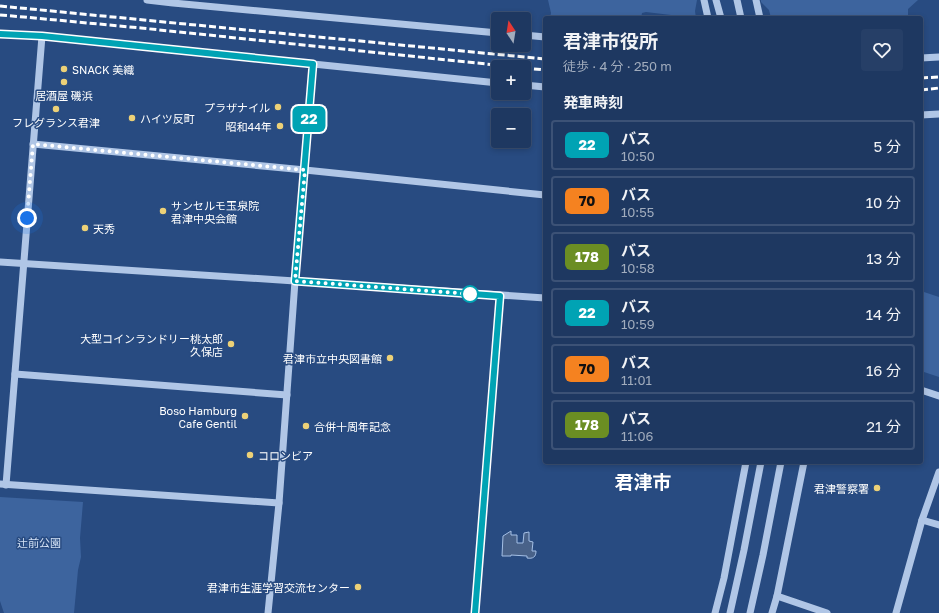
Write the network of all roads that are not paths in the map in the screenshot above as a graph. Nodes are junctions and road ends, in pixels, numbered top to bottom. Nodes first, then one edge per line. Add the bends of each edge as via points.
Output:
1 (147, 0) edge
2 (704, 0) edge
3 (716, 0) edge
4 (737, 0) edge
5 (756, 0) edge
6 (181, 2) edge
7 (708, 16) edge
8 (720, 16) edge
9 (741, 16) edge
10 (760, 16) edge
11 (491, 31) edge
12 (0, 34) edge
13 (42, 36) junction
14 (531, 36) edge
15 (543, 37) edge
16 (939, 57) edge
17 (923, 58) edge
18 (313, 64) junction
19 (491, 82) edge
20 (531, 86) edge
21 (543, 87) edge
22 (939, 114) edge
23 (923, 115) edge
24 (33, 144) junction
25 (305, 170) junction
26 (543, 195) edge
27 (0, 262) edge
28 (24, 263) junction
29 (295, 281) junction
30 (500, 296) junction
31 (543, 298) edge
32 (15, 374) junction
33 (923, 391) edge
34 (287, 395) junction
35 (939, 396) edge
36 (746, 464) edge
37 (761, 464) edge
38 (781, 464) edge
39 (804, 464) edge
40 (939, 472) edge
41 (3, 484) edge
42 (279, 503) junction
43 (922, 520) junction
44 (939, 525) edge
45 (777, 596) junction
46 (268, 613) edge
47 (475, 613) edge
48 (715, 613) edge
49 (730, 613) edge
50 (750, 613) edge
51 (772, 613) edge
52 (828, 613) edge
53 (896, 613) edge

1 - 6 street
2 - 7 street
3 - 8 street
4 - 9 street
5 - 10 street
6 - 11 street
12 - 13 street
13 - 18 street
13 - 24 street
14 - 15 street
16 - 17 street
18 - 19 street
18 - 25 street
20 - 21 street
22 - 23 street
24 - 25 street
24 - 28 street
25 - 26 street
25 - 29 street
27 - 28 street
28 - 29 street
28 - 32 street
29 - 30 street
29 - 34 street
30 - 31 street
30 - 47 street
32 - 34 street
32 - 41 street
33 - 35 street
34 - 42 street
36 - 48 street
37 - 49 street
38 - 50 street
39 - 45 street
40 - 43 street
41 - 42 street
42 - 46 street
43 - 44 street
43 - 53 street
45 - 51 street
45 - 52 street

